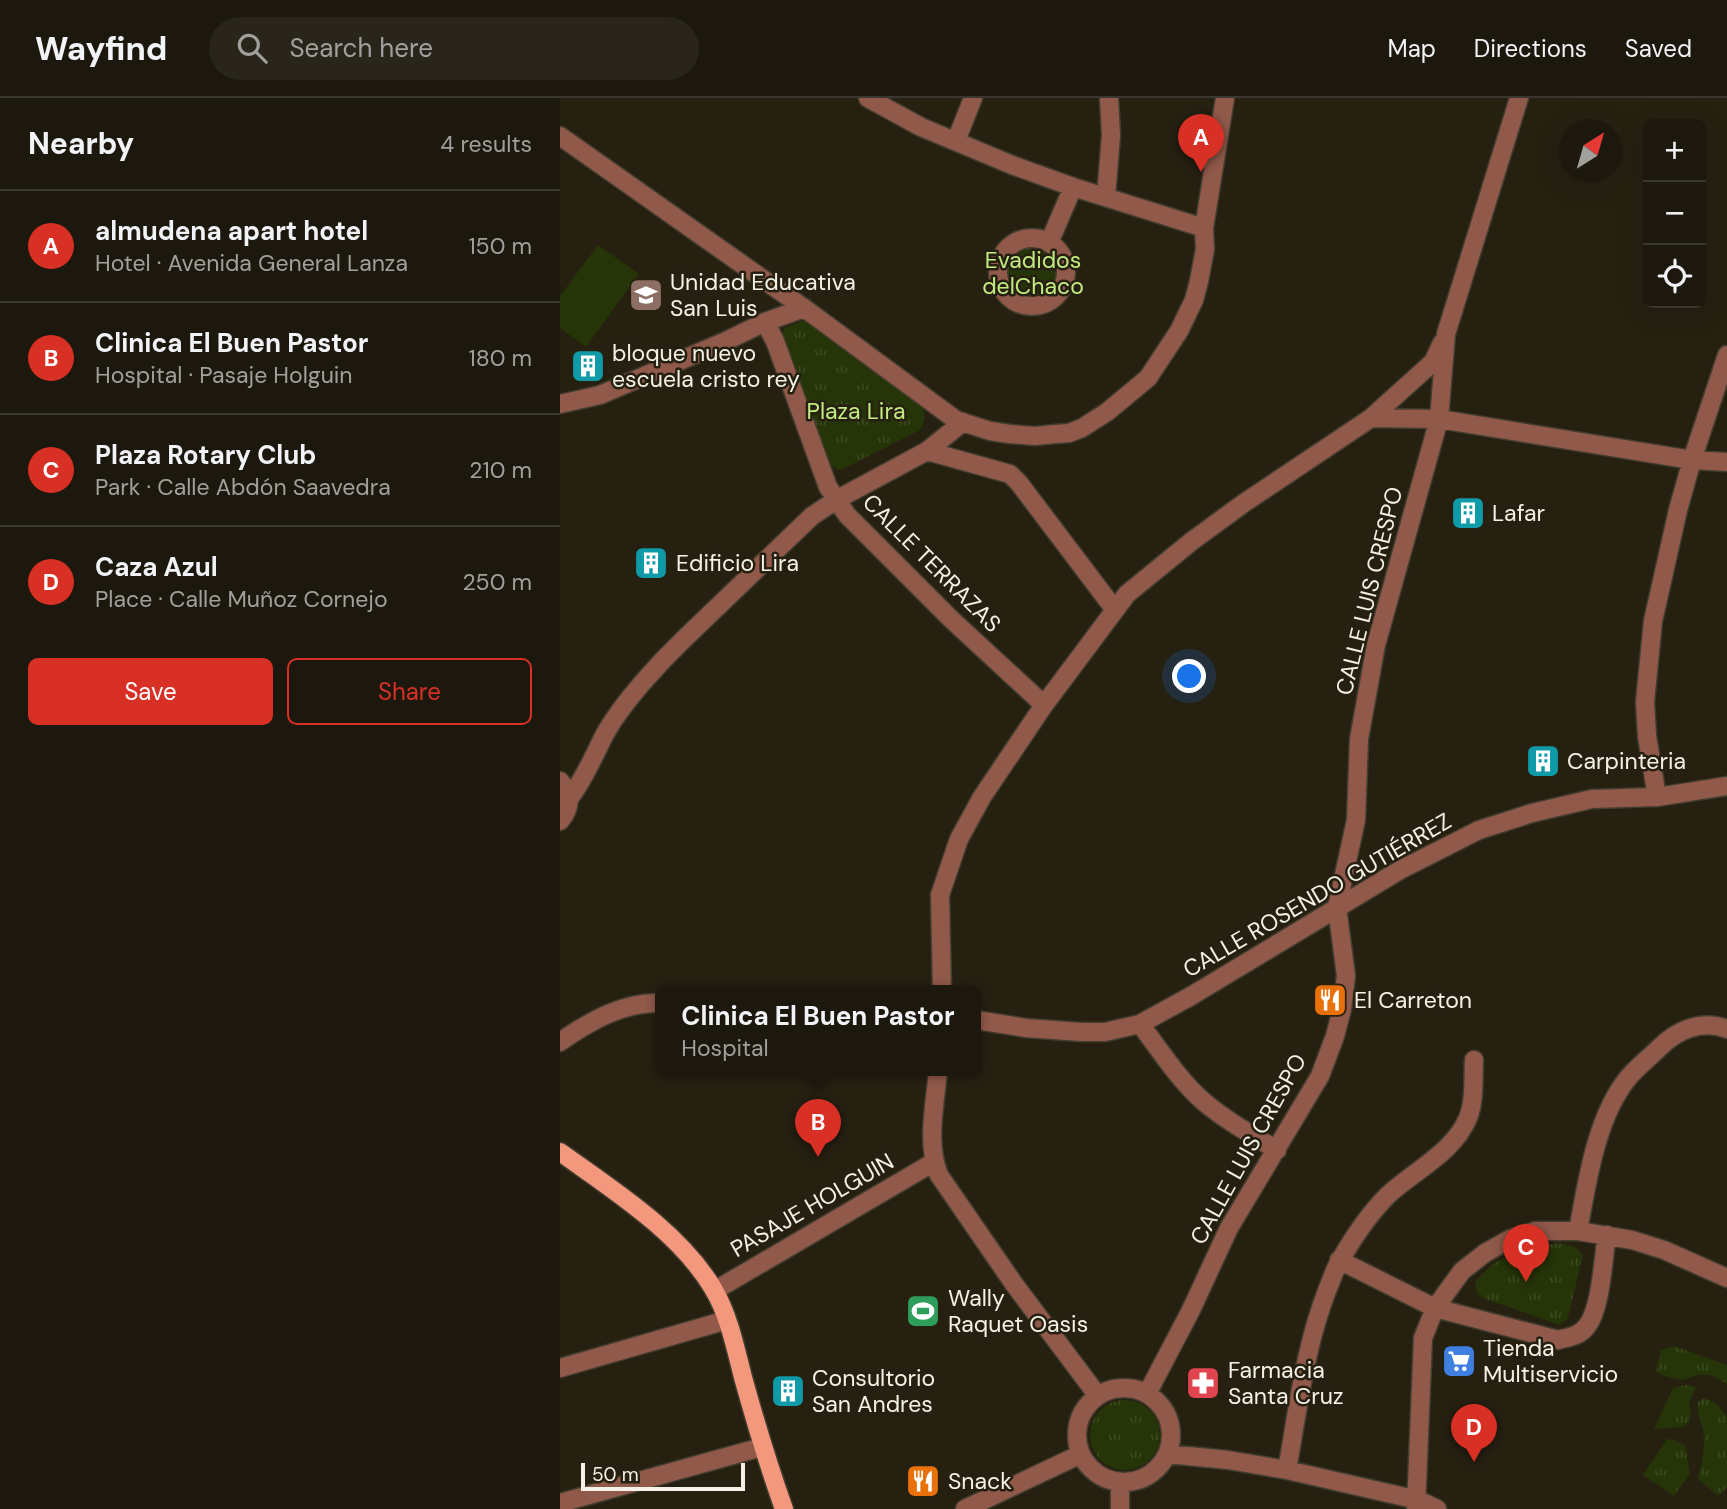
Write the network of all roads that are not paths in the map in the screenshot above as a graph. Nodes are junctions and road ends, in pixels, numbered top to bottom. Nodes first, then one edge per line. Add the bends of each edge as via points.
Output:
1 (868, 98) edge
2 (973, 98) edge
3 (1109, 98) edge
4 (1225, 98) edge
5 (1519, 98) edge
6 (560, 136) edge
7 (956, 141) junction
8 (1073, 187) junction
9 (1106, 197) junction
10 (1204, 228) junction
11 (1049, 243) dead end
12 (804, 308) junction
13 (765, 322) junction
14 (1446, 334) junction
15 (1727, 355) edge
16 (560, 404) edge
17 (1371, 418) junction
18 (1439, 419) junction
19 (963, 422) junction
20 (927, 451) junction
21 (1692, 460) junction
22 (1727, 462) edge
23 (836, 500) junction
24 (1115, 610) junction
25 (1044, 705) junction
26 (560, 781) edge
27 (1727, 786) edge
28 (1657, 797) junction
29 (569, 799) junction
30 (560, 821) edge
31 (1337, 907) junction
32 (942, 985) edge
33 (655, 1003) edge
34 (981, 1021) edge
35 (1140, 1024) junction
36 (1727, 1029) edge
37 (560, 1042) edge
38 (1474, 1060) dead end
39 (938, 1076) edge
40 (1277, 1150) junction
41 (560, 1152) edge
42 (934, 1162) junction
43 (1578, 1231) junction
44 (1607, 1235) junction
45 (1339, 1261) junction
46 (1727, 1278) edge
47 (714, 1291) junction
48 (1435, 1308) junction
49 (727, 1320) junction
50 (560, 1368) edge
51 (1147, 1394) junction
52 (1098, 1396) junction
53 (762, 1447) junction
54 (1081, 1454) junction
55 (1168, 1454) junction
56 (1287, 1470) junction
57 (1120, 1482) junction
58 (560, 1503) edge
59 (1417, 1505) edge
60 (784, 1509) edge
61 (965, 1509) edge
62 (1121, 1509) edge
63 (1437, 1509) edge

1 - 7 street
2 - 7 street
3 - 9 street
4 - 10 street
5 - 14 street, CALLE LUIS CRESPO
6 - 12 street
7 - 8 street
8 - 9 street
8 - 11 street
9 - 10 street
10 - 19 street via 1199,281 1179,331 1148,378 1101,416 1069,433 1035,436 990,431
12 - 13 street
12 - 19 street
13 - 16 street via 600,395
13 - 23 street, CALLE TERRAZAS
14 - 17 street via 1433,362
14 - 18 street, CALLE LUIS CRESPO
15 - 21 street
17 - 18 street
17 - 24 street via 1192,541 1127,594
18 - 21 street
18 - 31 street, CALLE LUIS CRESPO via 1376,645 1359,739 1356,820
19 - 20 street
20 - 23 street
20 - 24 street via 1010,474
21 - 22 street
21 - 28 street via 1648,660 1645,713
23 - 25 street, CALLE TERRAZAS via 951,619
23 - 29 street via 812,516 668,654 607,730
24 - 25 street
25 - 32 street via 959,839 940,895
26 - 29 street
27 - 28 street, CALLE ROSENDO GUTIÉRREZ
28 - 31 street, CALLE ROSENDO GUTIÉRREZ via 1592,799 1479,830
29 - 30 street
31 - 35 street, CALLE ROSENDO GUTIÉRREZ
31 - 40 street, CALLE LUIS CRESPO via 1346,976 1342,1009 1320,1076
33 - 37 street via 605,1014
34 - 35 street, CALLE ROSENDO GUTIÉRREZ via 1081,1032
35 - 40 street via 1202,1101
36 - 43 street via 1712,1024 1679,1033 1628,1078 1601,1131
38 - 45 street via 1469,1116 1460,1133 1387,1197
39 - 42 street
40 - 51 street, CALLE LUIS CRESPO via 1229,1228
41 - 47 main road via 674,1238
42 - 47 street, PASAJE HOLGUIN
42 - 52 street via 1014,1284
43 - 44 street
43 - 48 street via 1535,1231 1510,1239 1462,1271
44 - 46 street via 1664,1250
44 - 48 street via 1596,1310 1587,1327 1575,1336 1558,1340
45 - 48 street
45 - 56 street via 1317,1316
47 - 49 main road
48 - 59 street via 1423,1338
49 - 50 street
49 - 53 main road
51 - 52 street via 1123,1388
51 - 55 street via 1166,1414 1171,1427
52 - 54 street via 1088,1405 1078,1428
53 - 58 street
53 - 60 main road
54 - 57 street via 1097,1474
54 - 61 street
55 - 56 street
55 - 57 street via 1154,1473
56 - 59 street
57 - 62 street
59 - 63 street

